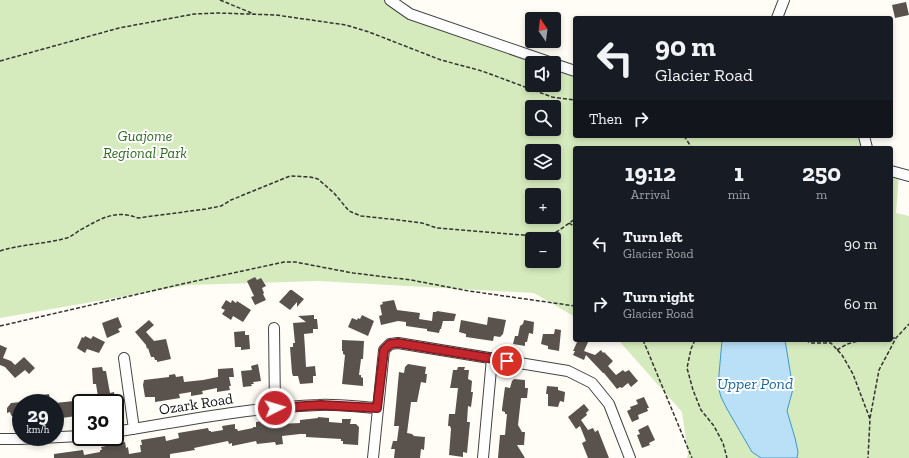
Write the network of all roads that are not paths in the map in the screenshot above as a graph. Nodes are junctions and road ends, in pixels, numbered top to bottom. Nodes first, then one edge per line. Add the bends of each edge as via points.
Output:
1 (390, 0) edge
2 (784, 0) edge
3 (778, 16) edge
4 (533, 56) edge
5 (561, 66) edge
6 (573, 70) edge
7 (893, 171) edge
8 (909, 176) edge
9 (274, 328) dead end
10 (124, 358) dead end
11 (492, 358) junction
12 (275, 408) junction
13 (377, 408) junction
14 (134, 429) junction
15 (124, 431) edge
16 (72, 436) edge
17 (0, 439) edge
18 (373, 458) edge
19 (484, 458) edge
20 (630, 458) edge

1 - 4 street via 410,14
2 - 3 street
5 - 6 street
7 - 8 street
9 - 12 street
10 - 14 street
11 - 13 street via 398,343 390,344 384,350
11 - 19 street
11 - 20 street via 568,371 592,383 609,404
12 - 13 street, Ozark Road via 321,405
12 - 14 street, Ozark Road
13 - 18 street
14 - 15 street, Ozark Road
16 - 17 street

